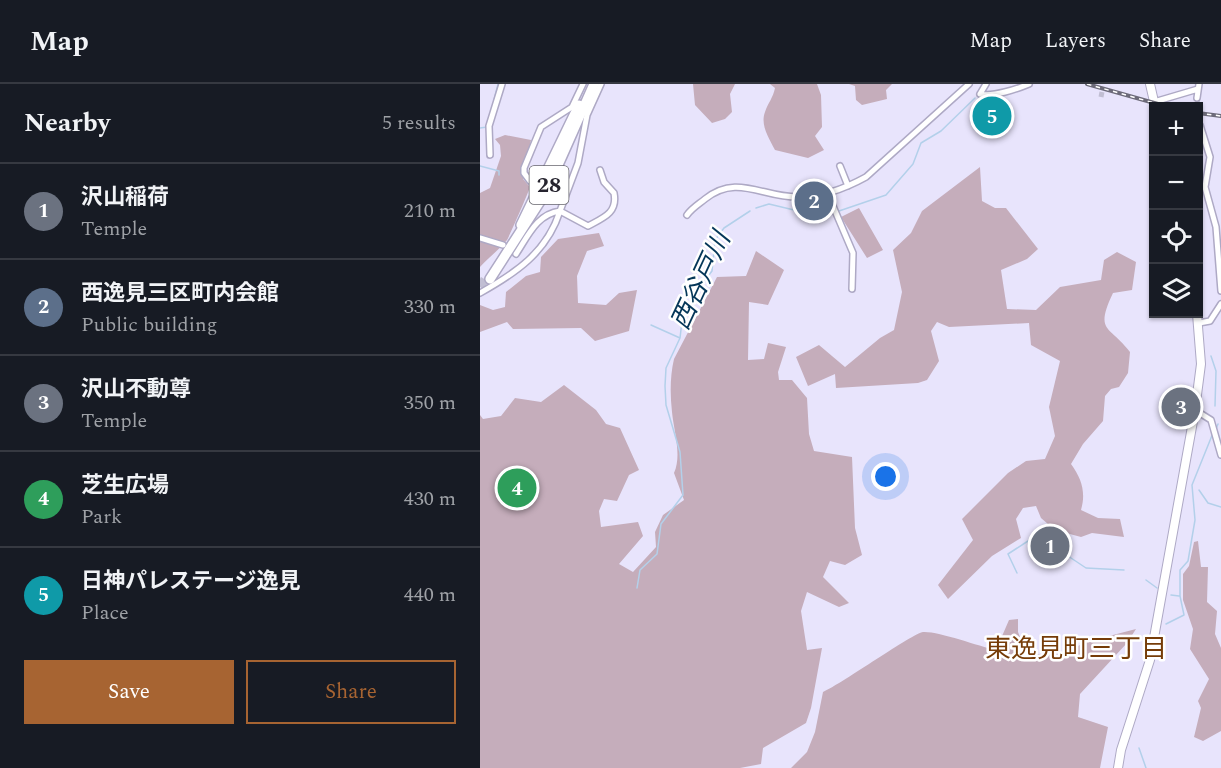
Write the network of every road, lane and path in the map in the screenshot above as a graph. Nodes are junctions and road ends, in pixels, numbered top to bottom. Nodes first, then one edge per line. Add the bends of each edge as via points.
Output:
1 (501, 84) edge
2 (583, 84) edge
3 (592, 84) edge
4 (601, 84) edge
5 (969, 84) edge
6 (986, 84) edge
7 (1029, 84) edge
8 (1150, 84) edge
9 (1198, 86) edge
10 (1197, 98) tunnel mouth
11 (1154, 102) edge
12 (1160, 102) edge
13 (1203, 134) edge
14 (490, 155) dead end
15 (840, 166) dead end
16 (600, 170) dead end
17 (530, 181) dead end
18 (848, 186) junction
19 (827, 192) junction
20 (560, 211) junction
21 (687, 214) dead end
22 (480, 238) edge
23 (504, 245) dead end
24 (516, 254) dead end
25 (488, 278) tunnel mouth
26 (852, 289) dead end
27 (1221, 291) edge
28 (480, 293) edge
29 (1221, 304) edge
30 (1198, 318) edge
31 (1199, 323) junction
32 (1195, 410) junction
33 (1221, 454) edge
34 (1118, 768) edge

1 - 14 street via 489,126
2 - 17 street via 572,107 541,127 524,168
3 - 25 highway, 28 via 538,207
4 - 20 street
5 - 18 street via 866,177
6 - 7 street via 980,94 1006,93
8 - 11 street
9 - 10 street
9 - 12 street
13 - 27 street via 1210,157 1205,187 1216,227
15 - 18 street
16 - 20 street via 603,182 614,193 615,206 610,213 588,226
18 - 19 street
19 - 21 street via 786,196 738,185 711,194
19 - 26 street via 853,254
20 - 24 street via 540,219
20 - 28 street via 538,252
22 - 23 street
29 - 31 street via 1210,321
30 - 31 street
31 - 32 street via 1201,364
32 - 33 street via 1207,415
32 - 34 street via 1149,660

